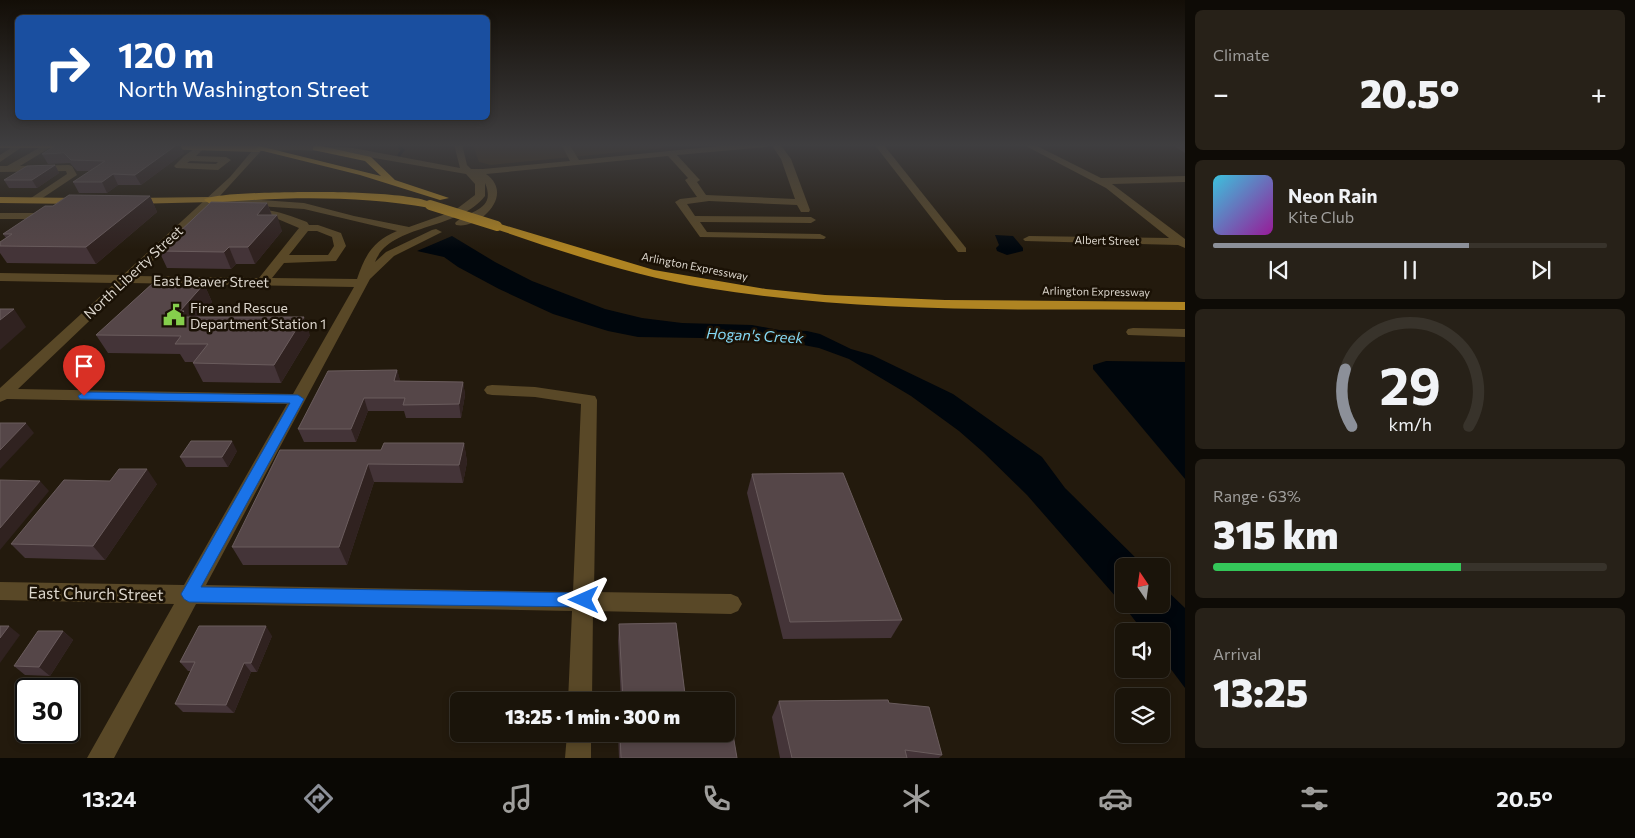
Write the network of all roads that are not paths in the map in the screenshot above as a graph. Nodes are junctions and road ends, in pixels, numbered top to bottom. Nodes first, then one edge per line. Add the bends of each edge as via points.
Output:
1 (66, 179) edge
2 (231, 179) edge
3 (382, 179) edge
4 (393, 179) edge
5 (476, 179) edge
6 (487, 179) edge
7 (694, 179) edge
8 (794, 179) edge
9 (906, 179) edge
10 (1099, 179) edge
11 (1170, 179) edge
12 (1102, 181) junction
13 (399, 184) junction
14 (706, 199) junction
15 (0, 200) edge
16 (35, 200) junction
17 (70, 200) junction
18 (210, 200) junction
19 (88, 201) edge
20 (117, 201) edge
21 (800, 202) junction
22 (228, 212) edge
23 (0, 216) edge
24 (48, 216) junction
25 (353, 219) junction
26 (692, 219) junction
27 (810, 220) junction
28 (502, 223) junction
29 (34, 226) edge
30 (449, 227) junction
31 (305, 228) junction
32 (414, 230) junction
33 (1029, 238) dead end
34 (1184, 243) edge
35 (962, 250) dead end
36 (372, 255) junction
37 (280, 259) junction
38 (0, 277) edge
39 (125, 279) junction
40 (709, 280) junction
41 (262, 282) junction
42 (362, 283) junction
43 (1185, 295) edge
44 (1185, 306) edge
45 (1133, 332) dead end
46 (1185, 333) edge
47 (492, 390) dead end
48 (1, 395) edge
49 (298, 399) junction
50 (0, 591) edge
51 (189, 594) junction
52 (584, 600) junction
53 (731, 604) dead end
54 (580, 692) edge
55 (579, 742) edge
56 (100, 758) edge
57 (578, 758) edge

1 - 16 street
2 - 18 street, North Liberty Street
3 - 13 highway, Arlington Expressway
4 - 13 highway
5 - 32 street via 482,187 476,200 456,214
6 - 30 street via 493,194 492,201 478,214
7 - 14 street via 690,180
8 - 21 street
9 - 35 street
10 - 12 street
11 - 12 street
12 - 34 street
13 - 28 highway, Arlington Expressway via 444,198
14 - 21 street
14 - 26 street via 680,202
15 - 16 main road
16 - 17 main road
17 - 19 main road
17 - 24 street
18 - 20 main road
18 - 25 street via 300,205
18 - 28 highway, Arlington Expressway, bridge via 323,194 380,197 430,205
18 - 39 street, North Liberty Street
21 - 27 street
22 - 31 street via 274,214 303,224
23 - 24 street
24 - 29 street
25 - 32 street
25 - 36 street via 372,235
26 - 27 street
26 - 27 street via 704,236 820,237
28 - 40 highway, Arlington Expressway via 616,264
30 - 32 street
30 - 42 street via 394,251
31 - 37 street
31 - 37 street via 318,228 337,235 340,246 332,259
32 - 36 street via 382,244
33 - 34 street, Albert Street
36 - 42 street
37 - 41 street
38 - 39 street, East Beaver Street
39 - 41 street, East Beaver Street
39 - 48 street, North Liberty Street
40 - 43 highway, Arlington Expressway via 851,290
40 - 44 highway, Arlington Expressway via 801,296 862,300
41 - 42 street, East Beaver Street
42 - 49 street
45 - 46 street
47 - 52 street via 589,400
48 - 49 street
49 - 51 street
50 - 51 street, East Church Street
51 - 52 street, East Church Street
51 - 56 street
52 - 53 street, East Church Street
52 - 54 street
55 - 57 street

